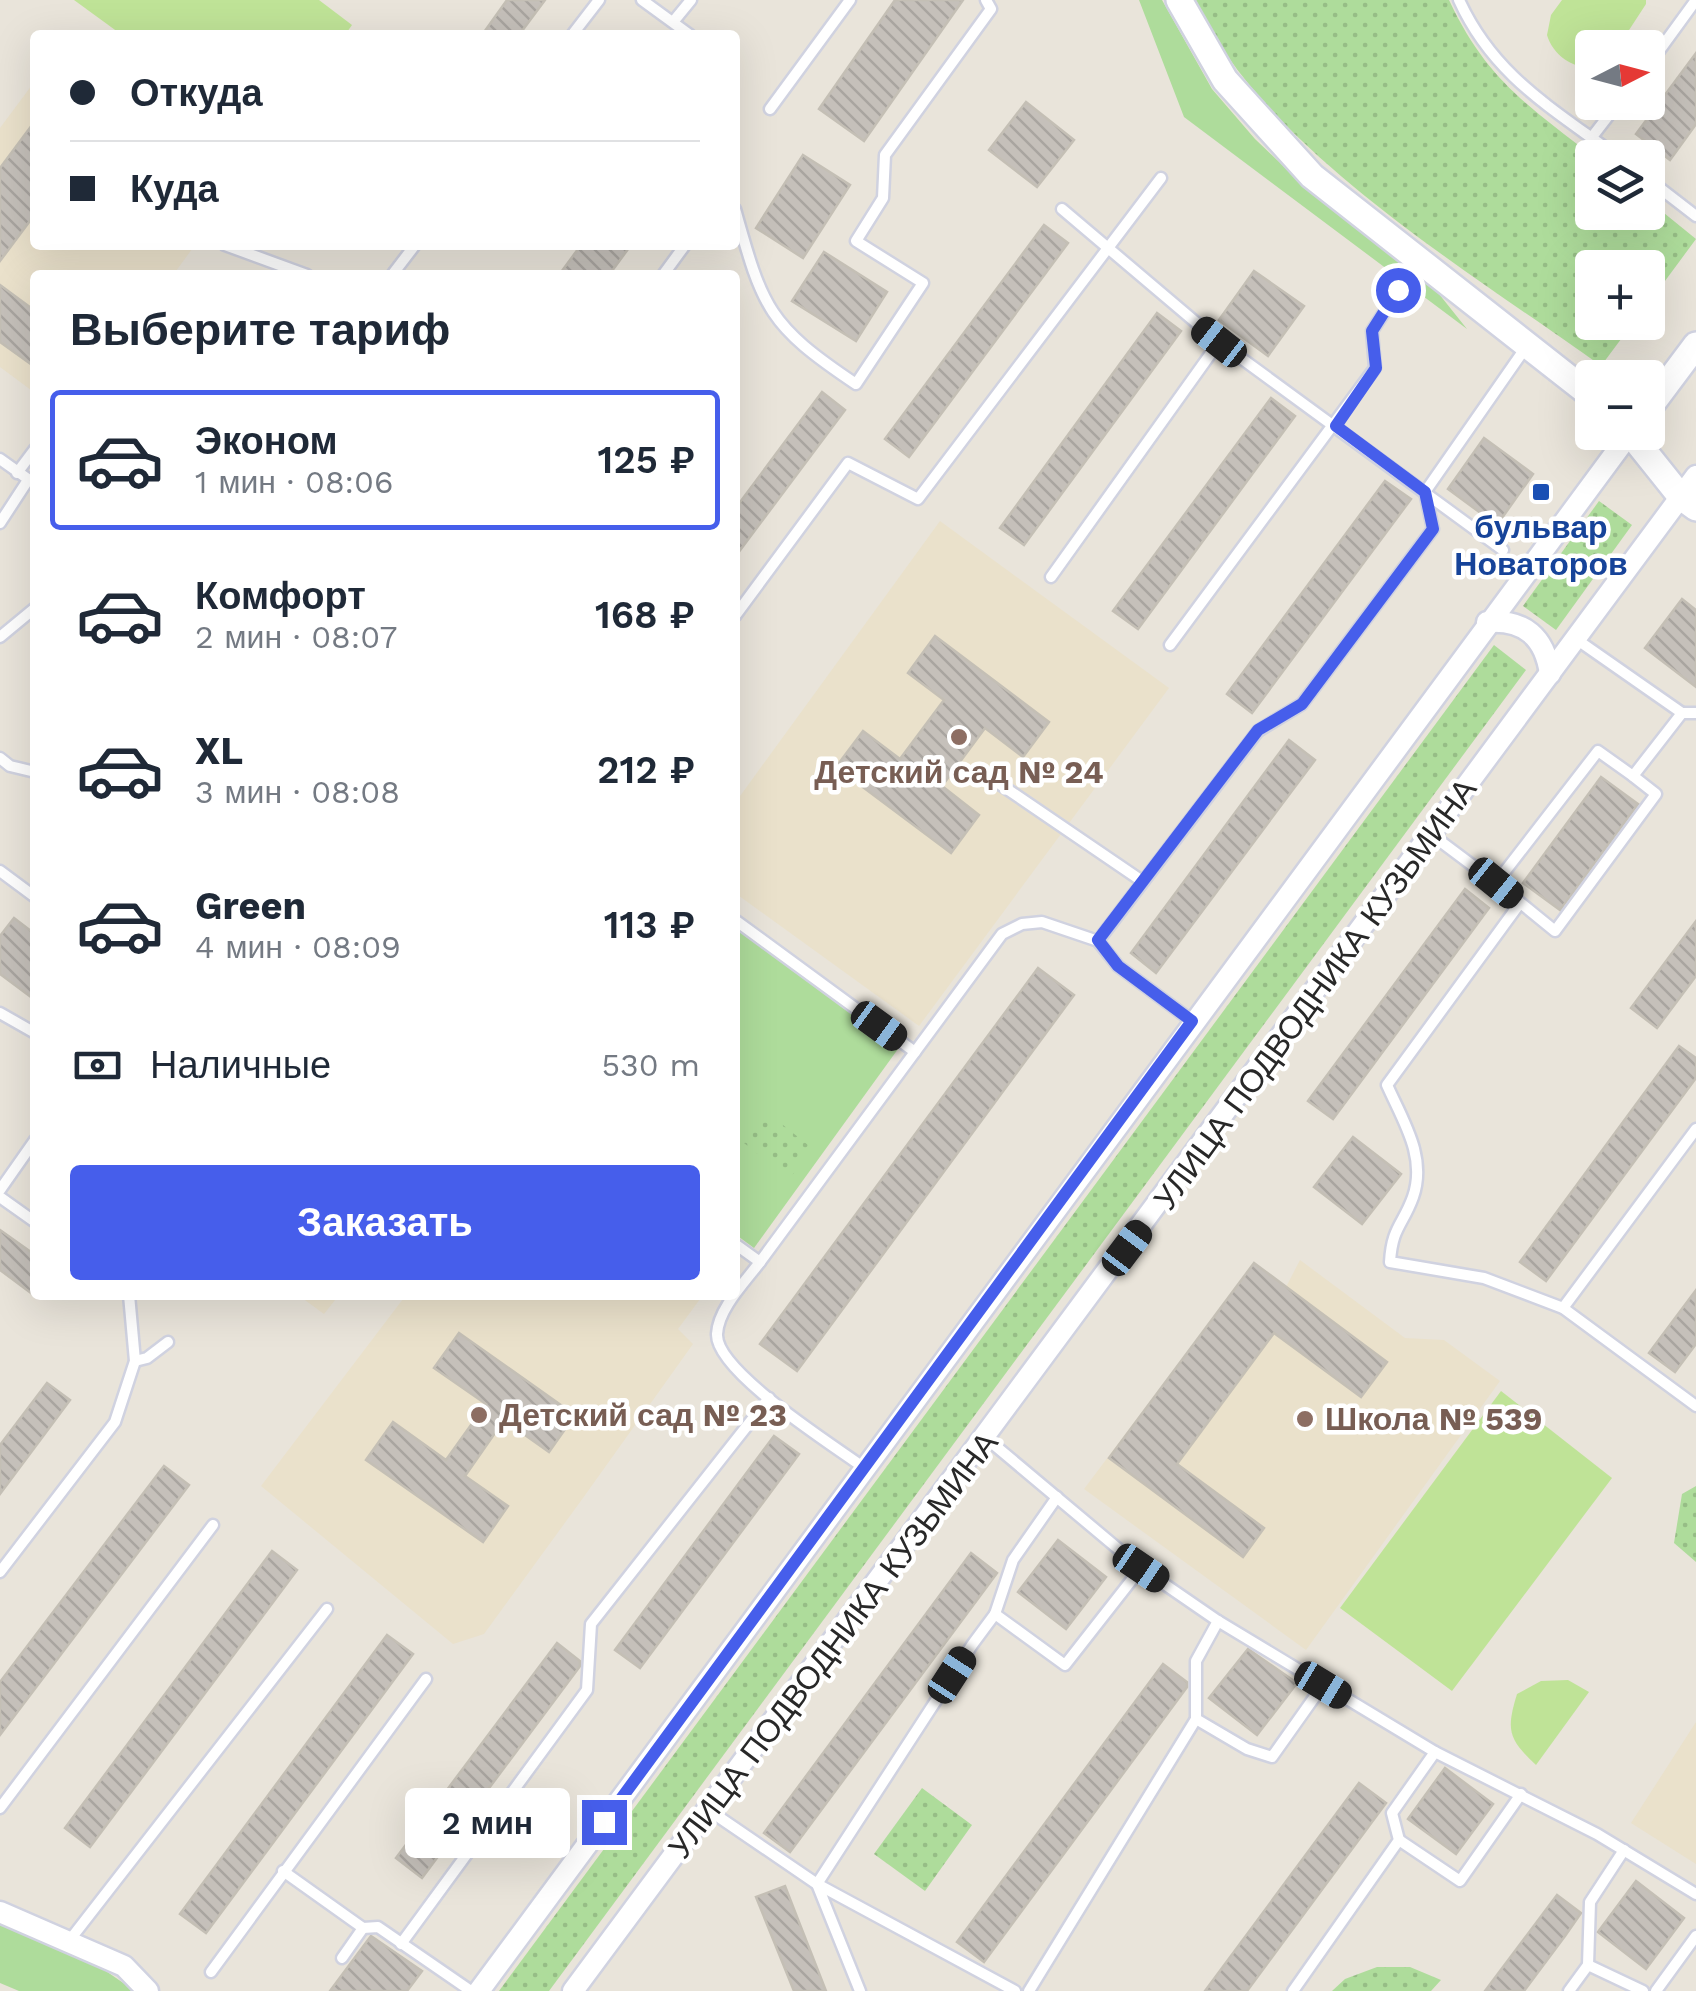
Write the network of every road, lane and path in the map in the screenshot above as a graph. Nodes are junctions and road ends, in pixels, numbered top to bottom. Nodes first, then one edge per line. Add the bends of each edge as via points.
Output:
1 (599, 0) edge
2 (642, 0) edge
3 (691, 0) edge
4 (850, 0) edge
5 (986, 0) edge
6 (1179, 0) edge
7 (1459, 0) edge
8 (1696, 0) edge
9 (674, 22) junction
10 (576, 30) edge
11 (684, 30) edge
12 (1665, 43) edge
13 (770, 109) dead end
14 (1606, 120) edge
15 (1592, 138) junction
16 (1595, 140) edge
17 (1161, 178) dead end
18 (1665, 192) edge
19 (1062, 210) dead end
20 (1696, 216) edge
21 (740, 228) edge
22 (239, 250) edge
23 (1106, 251) junction
24 (293, 270) edge
25 (1398, 290) dead end
26 (1219, 342) junction
27 (1696, 345) edge
28 (1527, 346) junction
29 (1575, 383) edge
30 (1665, 386) edge
31 (1336, 426) junction
32 (1617, 450) edge
33 (1647, 450) edge
34 (30, 456) edge
35 (0, 459) edge
36 (18, 472) junction
37 (30, 481) edge
38 (30, 485) edge
39 (1425, 492) junction
40 (1691, 494) edge
41 (0, 523) edge
42 (1502, 550) dead end
43 (1052, 577) dead end
44 (740, 609) edge
45 (30, 612) edge
46 (1487, 622) junction
47 (0, 637) edge
48 (1576, 639) junction
49 (1170, 645) dead end
50 (1550, 674) junction
51 (1696, 712) edge
52 (1682, 714) junction
53 (0, 758) edge
54 (30, 771) edge
55 (982, 772) dead end
56 (1632, 776) junction
57 (1432, 835) junction
58 (0, 871) edge
59 (1142, 881) junction
60 (1496, 883) junction
61 (30, 893) edge
62 (1520, 902) junction
63 (740, 924) edge
64 (1098, 940) junction
65 (0, 1013) edge
66 (1192, 1021) junction
67 (30, 1030) edge
68 (914, 1052) junction
69 (1696, 1129) edge
70 (30, 1148) edge
71 (0, 1194) edge
72 (30, 1218) edge
73 (740, 1248) edge
74 (760, 1262) junction
75 (740, 1290) edge
76 (129, 1300) edge
77 (733, 1300) edge
78 (1564, 1308) junction
79 (168, 1342) dead end
80 (135, 1361) junction
81 (769, 1398) junction
82 (1694, 1400) edge
83 (986, 1438) junction
84 (863, 1467) junction
85 (1057, 1496) junction
86 (213, 1526) dead end
87 (1141, 1568) junction
88 (0, 1572) edge
89 (328, 1609) dead end
90 (995, 1614) junction
91 (1218, 1621) junction
92 (426, 1679) dead end
93 (1323, 1685) junction
94 (1196, 1719) junction
95 (1436, 1752) junction
96 (1521, 1794) junction
97 (0, 1808) edge
98 (710, 1811) junction
99 (1398, 1840) junction
100 (1624, 1850) junction
101 (284, 1871) junction
102 (817, 1884) junction
103 (1696, 1894) edge
104 (0, 1912) edge
105 (364, 1928) junction
106 (1696, 1936) edge
107 (69, 1941) junction
108 (401, 1944) junction
109 (342, 1958) dead end
110 (1588, 1965) junction
111 (210, 1972) dead end
112 (148, 1991) edge
113 (471, 1991) edge
114 (479, 1991) edge
115 (573, 1991) edge
116 (860, 1991) edge
117 (1015, 1991) edge
118 (1029, 1991) edge
119 (1293, 1991) edge
120 (1570, 1991) edge
121 (1643, 1991) edge
122 (1656, 1991) edge

1 - 10 lane
2 - 9 lane
3 - 9 lane
4 - 13 lane
5 - 21 lane via 991,8 885,156 883,198 856,240 923,283 856,384 797,345 772,315
6 - 28 street via 1225,80 1288,153
7 - 15 lane via 1474,34 1508,76
8 - 12 lane
9 - 11 lane
14 - 15 lane
15 - 16 lane
17 - 23 lane
18 - 20 lane
19 - 23 lane
22 - 24 lane
23 - 26 lane
23 - 44 lane via 918,499 848,463
25 - 31 lane via 1372,331 1376,368
26 - 31 lane
26 - 43 lane
27 - 30 street
28 - 29 street
28 - 39 lane
31 - 39 lane
31 - 49 lane
32 - 46 street
33 - 40 street
34 - 36 lane
35 - 36 lane
36 - 37 lane
38 - 41 lane
39 - 42 lane
39 - 59 lane via 1433,529 1302,704 1258,730
40 - 48 street, УЛИЦА ПОДВОДНИКА КУЗЬМИНА
45 - 47 lane
46 - 50 street via 1506,620 1538,638
46 - 66 street
48 - 50 street, УЛИЦА ПОДВОДНИКА КУЗЬМИНА
48 - 52 lane
50 - 57 street, УЛИЦА ПОДВОДНИКА КУЗЬМИНА
51 - 52 lane
52 - 56 lane
53 - 54 lane
55 - 59 lane
56 - 60 lane via 1598,750
56 - 62 lane via 1656,794 1555,930
57 - 60 lane
57 - 83 street, УЛИЦА ПОДВОДНИКА КУЗЬМИНА
58 - 61 lane
59 - 64 lane
60 - 62 lane
62 - 78 lane via 1387,1085 1418,1157 1418,1180 1397,1222 1390,1262 1484,1278
63 - 68 lane
64 - 66 lane via 1118,966
64 - 68 lane via 1042,922 1002,934
65 - 67 lane
66 - 84 street
68 - 74 lane
69 - 78 lane
70 - 71 lane
71 - 72 lane
73 - 74 lane
74 - 75 lane
76 - 80 lane
77 - 81 lane via 721,1316 717,1344
78 - 82 lane
79 - 80 lane
80 - 88 lane via 115,1422
81 - 84 lane
81 - 108 lane via 591,1624 587,1690
83 - 85 lane
83 - 98 street, УЛИЦА ПОДВОДНИКА КУЗЬМИНА
84 - 114 street
85 - 87 lane
85 - 90 lane via 1013,1560
86 - 97 lane
87 - 90 lane via 1065,1665
87 - 91 lane
89 - 107 lane
90 - 102 lane
91 - 93 lane
91 - 94 lane via 1196,1660
92 - 101 lane
93 - 94 lane via 1272,1756
93 - 95 lane
94 - 118 lane
95 - 96 lane
95 - 99 lane via 1392,1813
96 - 99 lane via 1460,1881
96 - 100 lane
98 - 102 lane
98 - 115 street, УЛИЦА ПОДВОДНИКА КУЗЬМИНА
99 - 119 lane
100 - 103 lane
100 - 110 lane via 1590,1902
101 - 105 lane
101 - 111 lane
102 - 116 lane
102 - 117 lane
104 - 107 street
105 - 108 lane via 378,1928
105 - 109 lane
106 - 122 lane
107 - 112 street via 124,1966
108 - 113 lane
110 - 120 lane
110 - 121 lane

